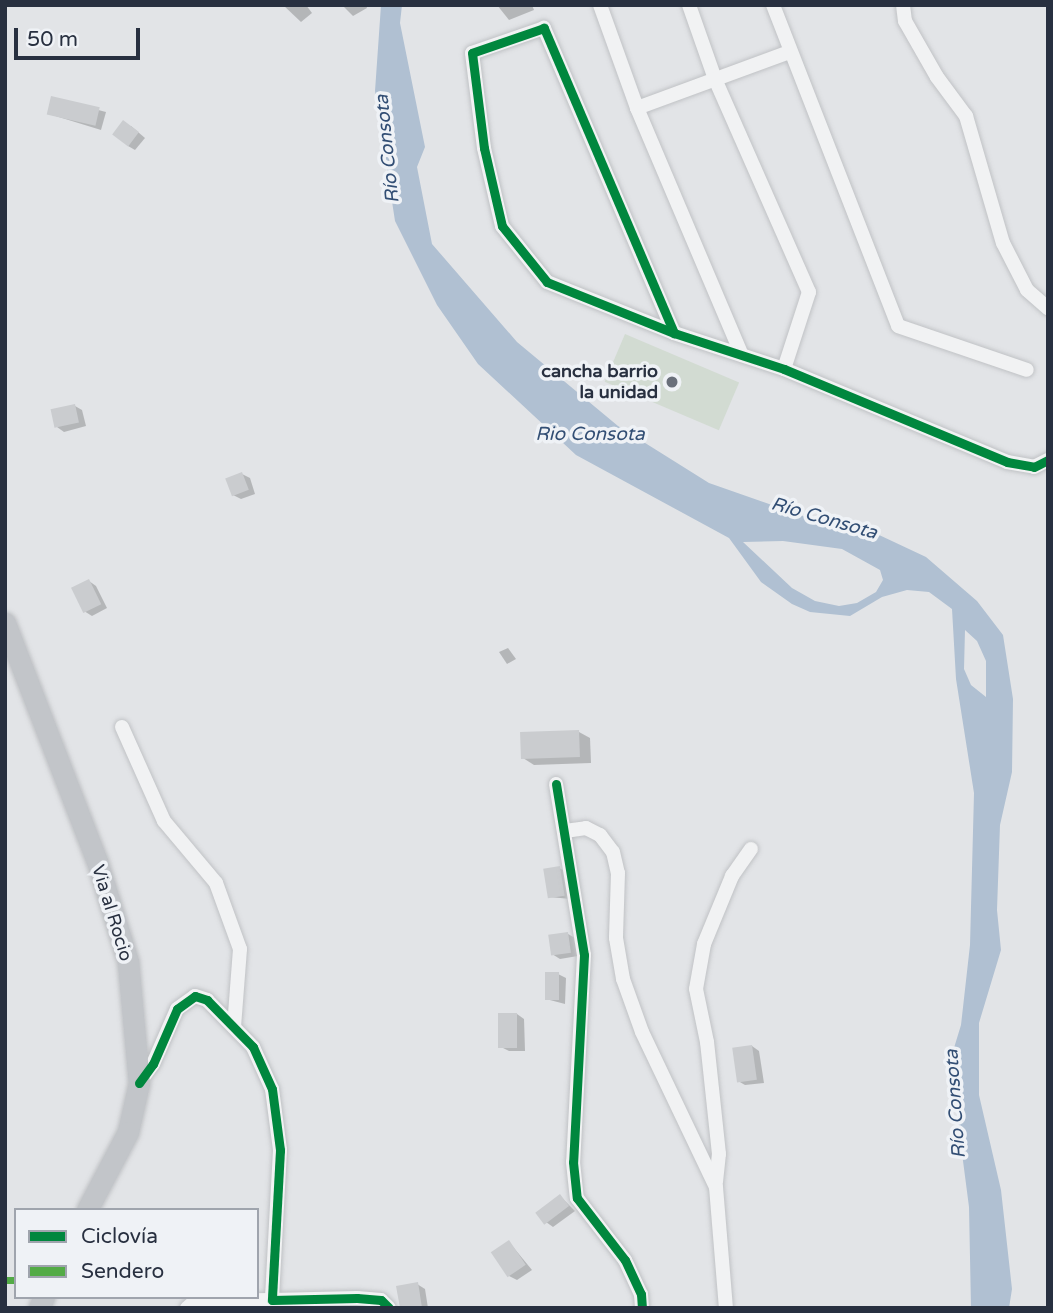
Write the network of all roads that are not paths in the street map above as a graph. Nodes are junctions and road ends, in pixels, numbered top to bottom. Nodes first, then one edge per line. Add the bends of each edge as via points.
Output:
1 (600, 5) edge
2 (689, 5) edge
3 (772, 5) edge
4 (903, 5) edge
5 (789, 52) junction
6 (715, 79) junction
7 (637, 108) junction
8 (1048, 308) edge
9 (674, 333) junction
10 (742, 355) junction
11 (784, 369) junction
12 (1027, 370) dead end
13 (1048, 460) edge
14 (5, 622) edge
15 (122, 727) dead end
16 (556, 784) dead end
17 (565, 831) junction
18 (751, 849) dead end
19 (234, 1027) junction
20 (139, 1083) junction
21 (716, 1187) junction
22 (89, 1208) edge
23 (272, 1300) junction
24 (187, 1308) edge
25 (389, 1308) edge
26 (642, 1308) edge
27 (726, 1308) edge

1 - 7 street
2 - 6 street
3 - 5 street
4 - 8 street via 905,21 966,116 1003,243 1027,290
5 - 6 street
5 - 12 street via 898,326
6 - 7 street
6 - 11 street via 809,292
7 - 10 street
9 - 9 street via 544,28 472,52 484,148 502,226 547,282
9 - 10 street
10 - 11 street
11 - 13 street via 1007,462 1034,467
14 - 20 main road, Via al Rocio via 97,861 128,962
15 - 19 street via 164,821 216,883 240,949
16 - 17 street
17 - 21 street via 586,828 600,835 613,852 618,873 616,938 624,979 642,1032
17 - 26 street via 584,955 573,1162 577,1198 625,1259 641,1294
18 - 21 street via 733,876 704,944 696,989 707,1042 719,1154
19 - 20 street via 207,1000 195,996 177,1009 153,1064
19 - 23 street via 253,1048 272,1089 280,1150
20 - 22 main road, Via al Rocio via 128,1132
21 - 27 street
23 - 24 street via 195,1301
23 - 25 street via 357,1298 381,1300

